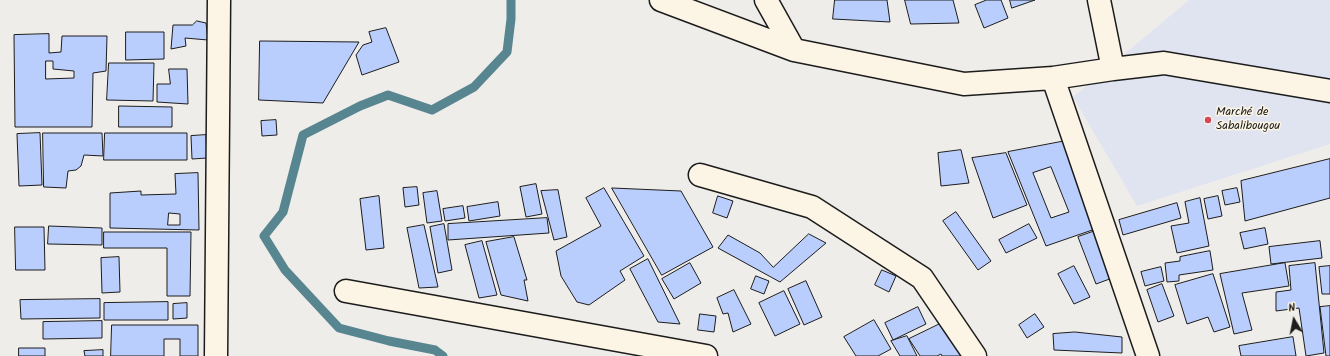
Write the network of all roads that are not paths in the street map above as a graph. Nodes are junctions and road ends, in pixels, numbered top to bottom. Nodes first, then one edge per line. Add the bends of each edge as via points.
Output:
1 (219, 0) edge
2 (661, 0) edge
3 (766, 0) edge
4 (1100, 0) edge
5 (794, 50) junction
6 (1113, 69) junction
7 (1053, 78) junction
8 (1330, 91) edge
9 (700, 175) dead end
10 (346, 291) dead end
11 (216, 356) edge
12 (704, 356) edge
13 (975, 356) edge
14 (1148, 356) edge

1 - 11 street
2 - 5 street
3 - 5 street
4 - 6 street
5 - 7 street via 964,84
6 - 7 street
6 - 8 street via 1164,63
7 - 14 street
9 - 13 street via 812,207 909,269 922,278
10 - 12 street

